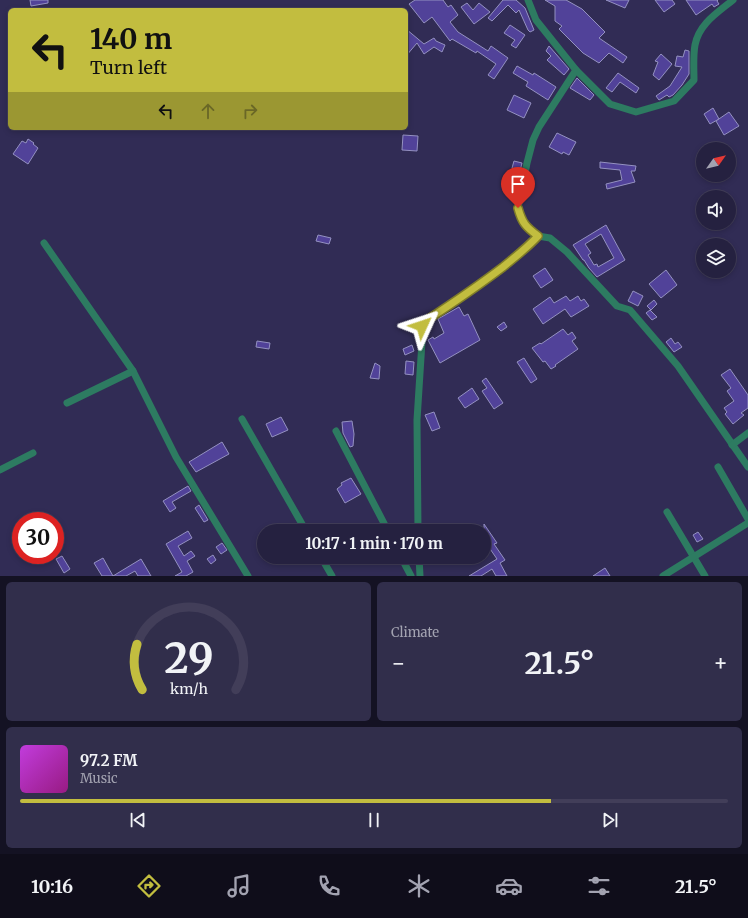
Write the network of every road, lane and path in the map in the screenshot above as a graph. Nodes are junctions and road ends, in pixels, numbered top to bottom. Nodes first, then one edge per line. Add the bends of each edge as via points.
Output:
1 (528, 0) edge
2 (733, 0) edge
3 (576, 70) junction
4 (538, 236) junction
5 (44, 243) dead end
6 (133, 371) junction
7 (67, 402) dead end
8 (242, 420) dead end
9 (336, 431) dead end
10 (748, 433) edge
11 (732, 445) junction
12 (33, 453) dead end
13 (718, 467) dead end
14 (748, 467) edge
15 (0, 470) edge
16 (666, 512) dead end
17 (748, 519) edge
18 (748, 523) edge
19 (302, 524) edge
20 (384, 524) edge
21 (418, 524) edge
22 (694, 557) junction
23 (325, 564) edge
24 (405, 564) edge
25 (420, 564) edge
26 (248, 576) edge
27 (332, 576) edge
28 (411, 576) edge
29 (420, 576) edge
30 (663, 576) edge
31 (705, 576) edge

1 - 3 street via 536,20
2 - 3 street via 707,21 700,31 695,45 694,80 674,101 636,112 610,104
3 - 4 street via 539,127 527,163 518,208 521,220
4 - 11 street via 550,238 567,252 617,306 630,310 678,366
4 - 21 street via 528,247 476,288 427,320 422,326 417,420
5 - 6 street
6 - 7 street
6 - 26 street via 176,457
8 - 19 street
9 - 20 street
10 - 11 street
11 - 14 street
12 - 15 street
13 - 17 street
16 - 22 street
18 - 22 street
22 - 30 street
22 - 31 street
23 - 27 street
24 - 28 street
25 - 29 street

